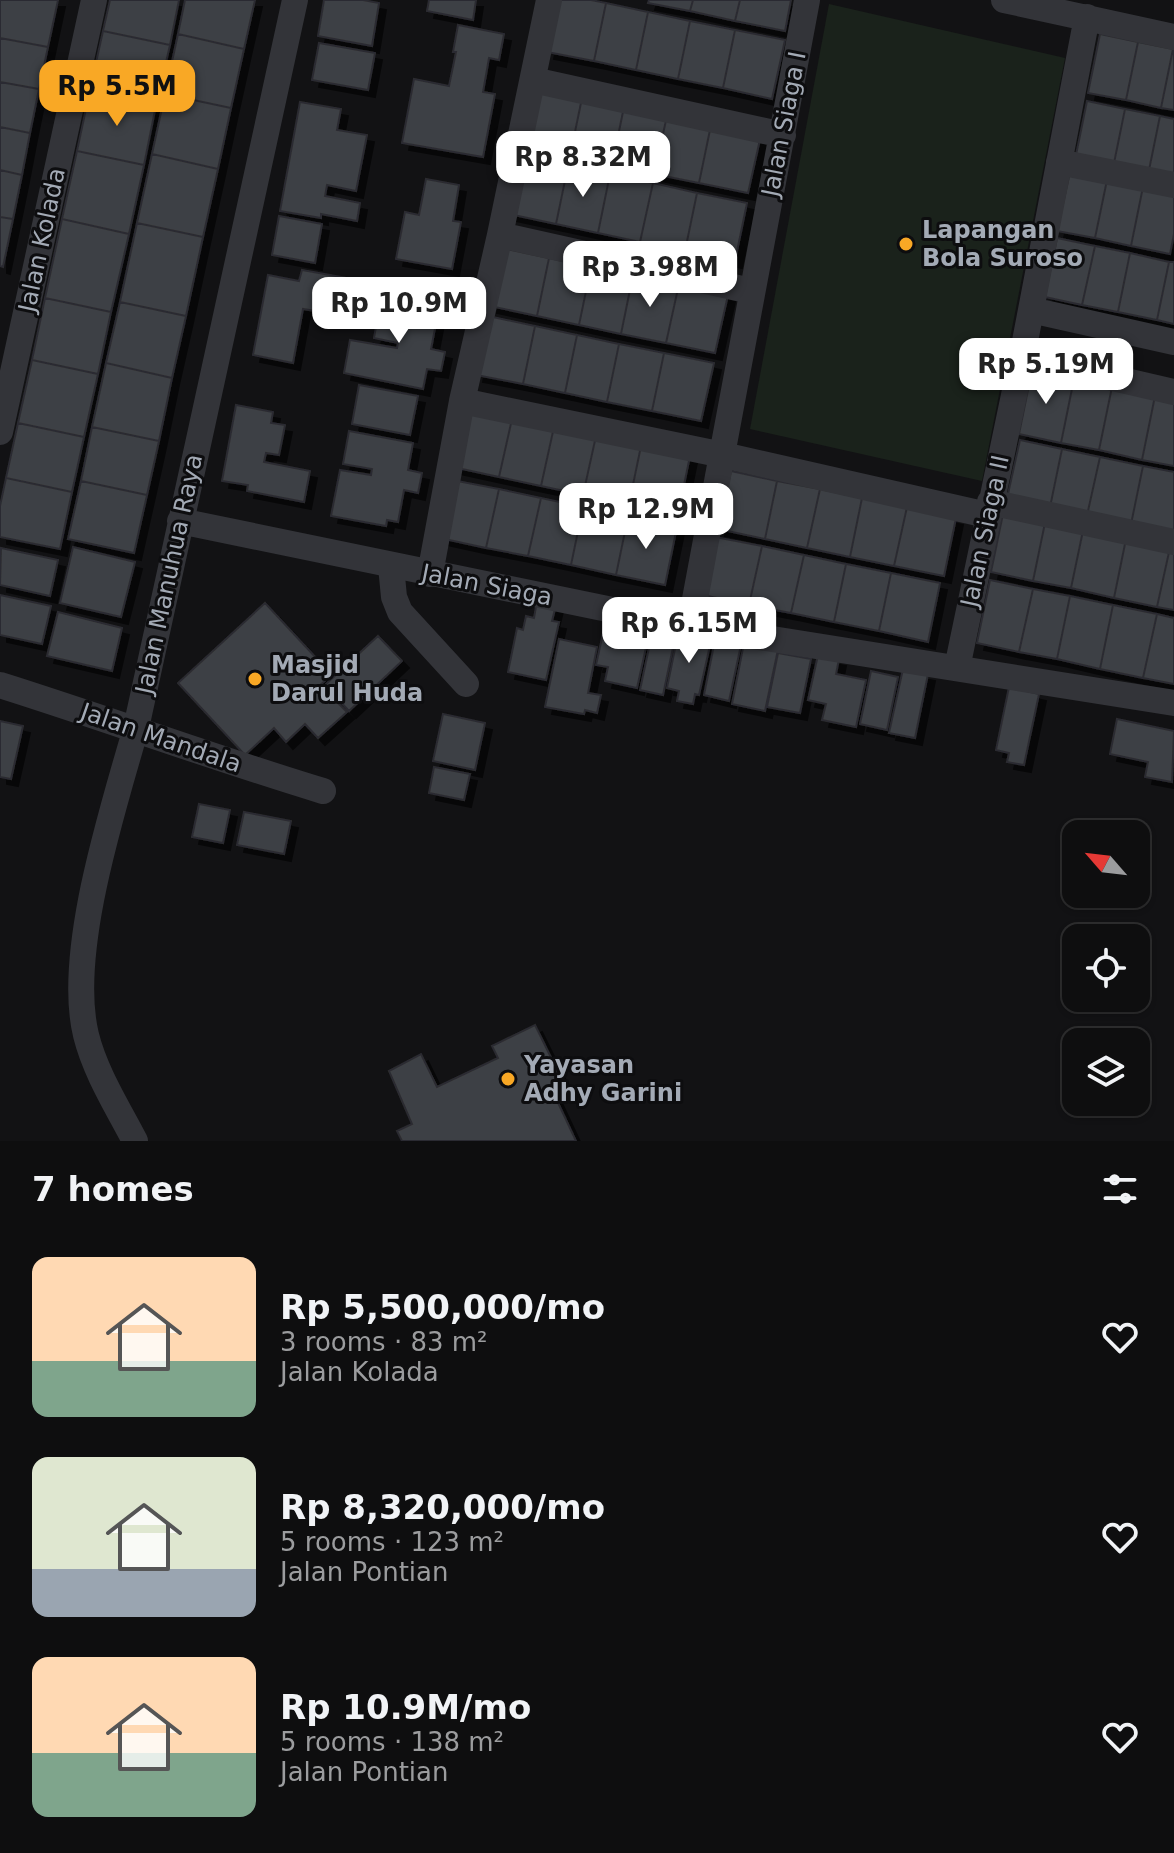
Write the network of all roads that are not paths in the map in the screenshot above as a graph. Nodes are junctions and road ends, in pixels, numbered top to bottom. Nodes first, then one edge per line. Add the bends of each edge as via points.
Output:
1 (94, 0) edge
2 (295, 0) edge
3 (549, 0) edge
4 (807, 0) edge
5 (1004, 0) edge
6 (1125, 12) edge
7 (1087, 17) junction
8 (1174, 37) edge
9 (533, 80) junction
10 (783, 135) junction
11 (1059, 162) junction
12 (1174, 185) edge
13 (500, 235) junction
14 (751, 291) junction
15 (1031, 310) junction
16 (1174, 342) edge
17 (1022, 357) junction
18 (1174, 392) edge
19 (462, 401) junction
20 (0, 432) edge
21 (723, 455) junction
22 (988, 509) junction
23 (180, 521) junction
24 (1174, 542) edge
25 (391, 566) junction
26 (430, 574) junction
27 (690, 626) junction
28 (957, 668) junction
29 (466, 684) dead end
30 (0, 685) edge
31 (1174, 703) edge
32 (136, 728) junction
33 (323, 791) dead end
34 (135, 1141) edge

1 - 20 street, Jalan Kolada
2 - 23 street, Jalan Manuhua Raya
3 - 9 street
4 - 10 street, Jalan Siaga I
5 - 7 street
6 - 7 street
6 - 8 street
7 - 11 street, Jalan Siaga II
9 - 10 street
9 - 13 street
10 - 14 street, Jalan Siaga I
11 - 12 street
11 - 15 street, Jalan Siaga II
13 - 14 street
13 - 19 street
14 - 21 street, Jalan Siaga I
15 - 16 street
15 - 17 street, Jalan Siaga II
17 - 18 street
17 - 22 street, Jalan Siaga II
19 - 21 street
19 - 26 street
21 - 22 street
21 - 27 street, Jalan Siaga I
22 - 24 street
22 - 28 street, Jalan Siaga II
23 - 25 street, Jalan Siaga
23 - 32 street, Jalan Manuhua Raya
25 - 26 street, Jalan Siaga
25 - 29 street via 400,612
26 - 27 street, Jalan Siaga
27 - 28 street, Jalan Siaga
28 - 31 street, Jalan Siaga
30 - 32 street, Jalan Mandala
32 - 33 street, Jalan Mandala
32 - 34 street, Jalan Manuhua Raya via 93,894 81,1001 86,1036

